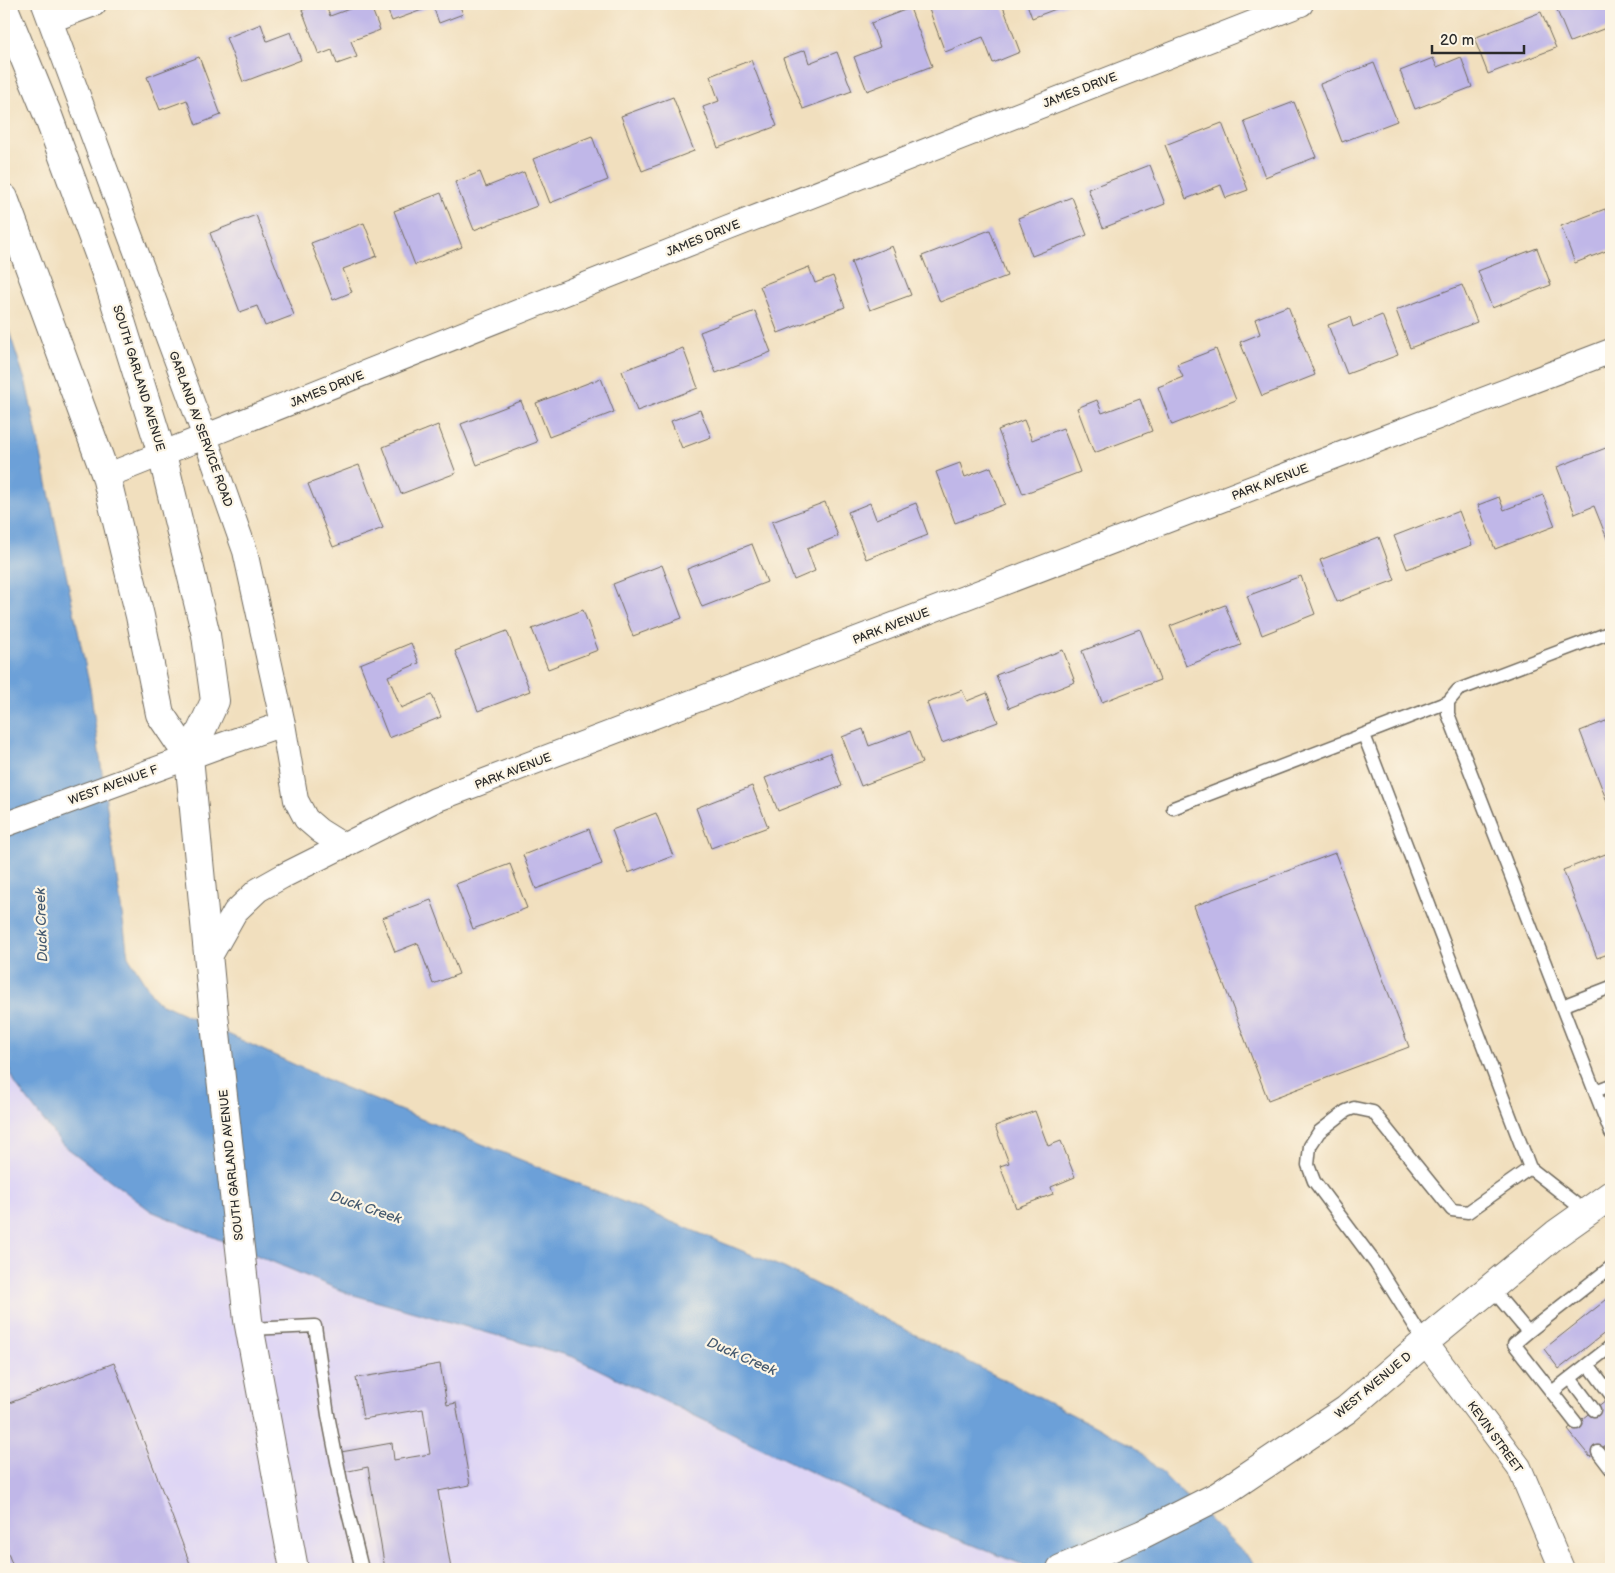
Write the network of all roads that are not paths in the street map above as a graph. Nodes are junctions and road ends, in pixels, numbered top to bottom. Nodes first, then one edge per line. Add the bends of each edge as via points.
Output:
1 (94, 4) edge
2 (1301, 4) edge
3 (4, 8) edge
4 (47, 12) edge
5 (4, 198) edge
6 (1611, 351) edge
7 (205, 437) junction
8 (162, 454) junction
9 (106, 476) junction
10 (1611, 632) edge
11 (1448, 702) junction
12 (283, 724) junction
13 (1364, 735) junction
14 (190, 757) junction
15 (1173, 808) dead end
16 (4, 825) edge
17 (344, 846) junction
18 (209, 958) junction
19 (1611, 987) edge
20 (1562, 1006) junction
21 (1611, 1085) edge
22 (1595, 1091) junction
23 (1611, 1133) edge
24 (1530, 1168) junction
25 (1611, 1195) edge
26 (1586, 1212) junction
27 (1611, 1267) edge
28 (1490, 1288) junction
29 (249, 1325) junction
30 (1528, 1332) junction
31 (1425, 1342) junction
32 (1611, 1346) edge
33 (1588, 1364) junction
34 (1570, 1378) junction
35 (1552, 1392) junction
36 (1611, 1395) edge
37 (1594, 1410) dead end
38 (1576, 1423) dead end
39 (1598, 1452) dead end
40 (1611, 1469) edge
41 (294, 1569) edge
42 (362, 1569) edge
43 (1060, 1569) edge
44 (1562, 1569) edge

1 - 4 street
2 - 7 street, JAMES DRIVE
3 - 8 main road, SOUTH GARLAND AVENUE via 107,276
4 - 7 street, GARLAND AV SERVICE ROAD
5 - 9 main road, SOUTH GARLAND AVENUE
6 - 17 street, PARK AVENUE via 435,800
7 - 8 street, JAMES DRIVE
7 - 12 street, GARLAND AV SERVICE ROAD via 245,551
8 - 9 street, JAMES DRIVE
8 - 14 main road, SOUTH GARLAND AVENUE via 206,636 215,701
9 - 14 main road, SOUTH GARLAND AVENUE via 160,714
10 - 11 lane via 1458,690
11 - 13 lane
11 - 20 lane via 1448,714
12 - 14 street, WEST AVENUE F
12 - 17 street, GARLAND AV SERVICE ROAD via 296,800 306,819
13 - 15 lane
13 - 24 lane
14 - 16 street, WEST AVENUE F
14 - 18 main road, SOUTH GARLAND AVENUE
17 - 18 street, PARK AVENUE via 258,890 235,912
18 - 29 main road, SOUTH GARLAND AVENUE
19 - 20 lane
20 - 22 lane
21 - 22 lane
22 - 23 lane
24 - 26 lane
24 - 31 lane via 1468,1212 1459,1212 1452,1210 1373,1112 1354,1108 1346,1111 1319,1132 1310,1146 1308,1165 1314,1181 1376,1264
25 - 26 main road, WEST AVENUE D
26 - 28 main road, WEST AVENUE D
27 - 30 lane
28 - 30 lane
28 - 31 main road, WEST AVENUE D
29 - 41 main road, SOUTH GARLAND AVENUE
29 - 42 lane via 315,1326 328,1415
30 - 35 lane via 1514,1344
31 - 43 main road, WEST AVENUE D via 1346,1410 1218,1496 1143,1534
31 - 44 street, KEVIN STREET via 1519,1466
32 - 33 lane
33 - 34 lane
33 - 36 lane
34 - 35 lane
34 - 37 lane
35 - 38 lane
39 - 40 lane

